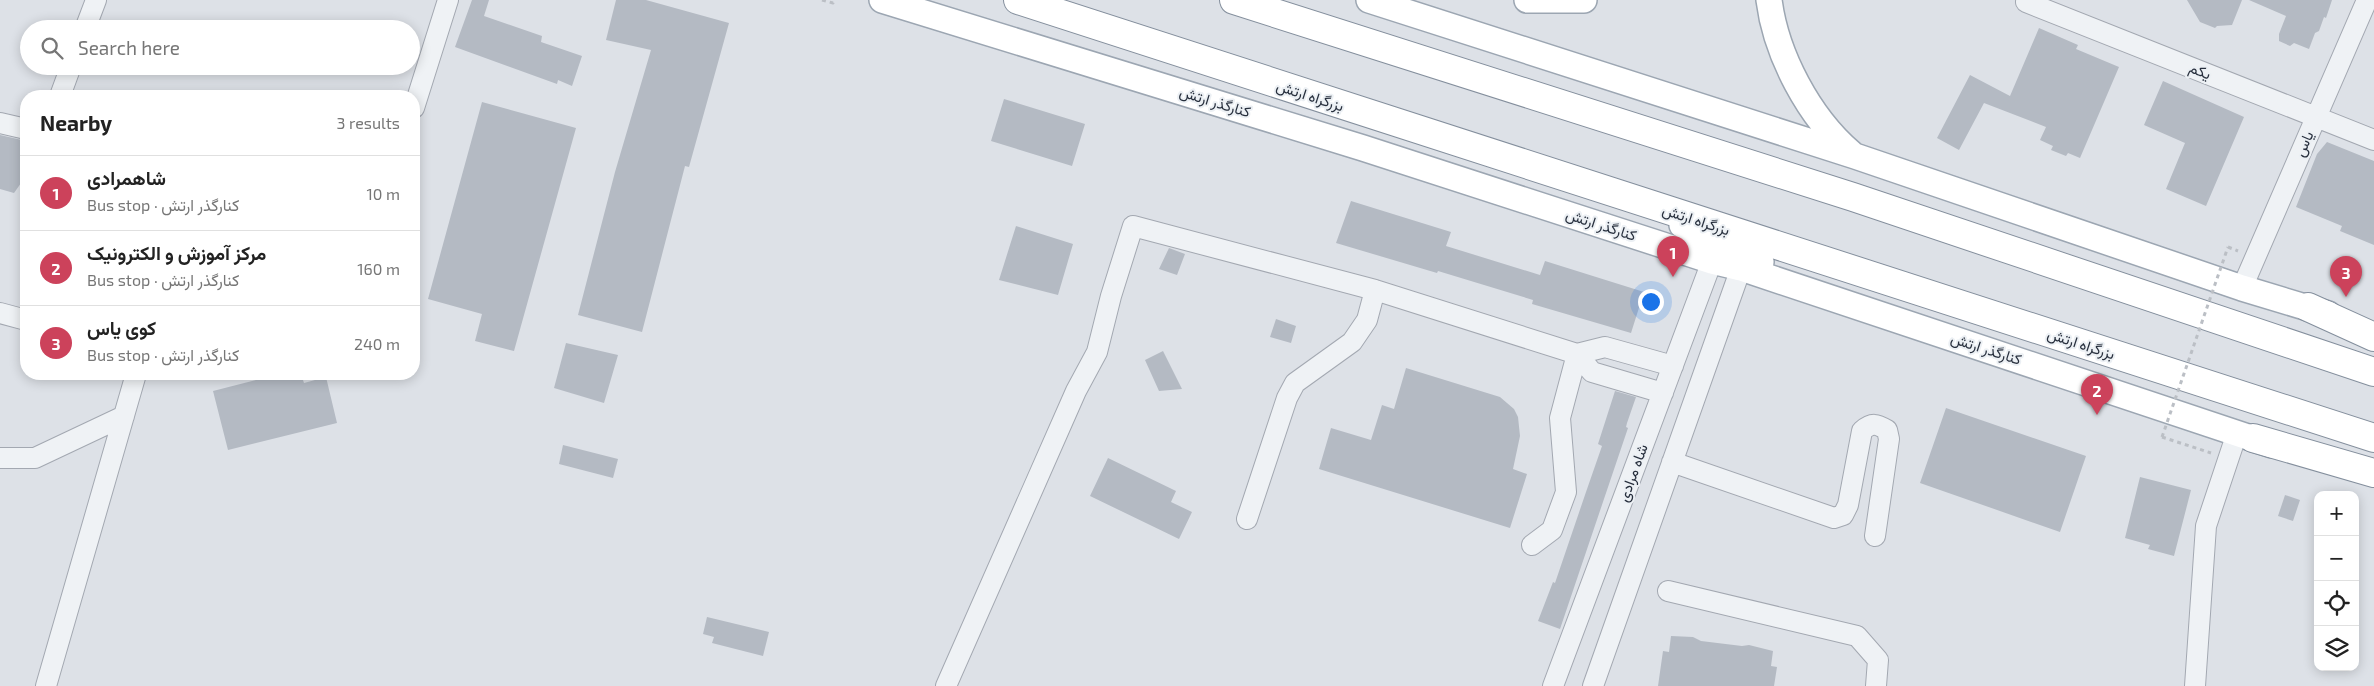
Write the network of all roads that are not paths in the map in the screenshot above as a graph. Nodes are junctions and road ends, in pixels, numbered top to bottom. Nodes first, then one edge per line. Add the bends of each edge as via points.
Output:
1 (96, 0) edge
2 (448, 0) edge
3 (882, 0) edge
4 (1018, 0) edge
5 (1234, 0) edge
6 (1368, 0) edge
7 (1527, 0) edge
8 (1584, 0) edge
9 (1770, 0) edge
10 (2367, 0) edge
11 (2026, 2) dead end
12 (88, 20) edge
13 (68, 75) edge
14 (62, 90) edge
15 (420, 90) edge
16 (2316, 117) junction
17 (0, 123) edge
18 (20, 128) edge
19 (2374, 140) edge
20 (1855, 156) junction
21 (1621, 196) junction
22 (1712, 261) junction
23 (1741, 268) junction
24 (2242, 288) junction
25 (1375, 290) junction
26 (1856, 306) junction
27 (2308, 308) junction
28 (0, 313) edge
29 (20, 318) edge
30 (2374, 327) edge
31 (2374, 337) edge
32 (1577, 354) junction
33 (1673, 366) junction
34 (2374, 372) edge
35 (134, 380) edge
36 (1663, 393) junction
37 (124, 416) junction
38 (2245, 435) junction
39 (2374, 438) edge
40 (0, 458) edge
41 (1672, 462) junction
42 (2374, 473) edge
43 (2374, 479) edge
44 (1247, 519) dead end
45 (1874, 536) dead end
46 (1532, 545) dead end
47 (1668, 591) dead end
48 (46, 686) edge
49 (946, 686) edge
50 (1553, 686) edge
51 (1593, 686) edge
52 (1876, 686) edge
53 (2196, 686) edge

1 - 12 street
2 - 15 street
3 - 22 main road, کنارگذر ارتش via 1364,148
4 - 21 highway, بزرگراه ارتش
5 - 34 highway via 1853,197
6 - 20 main road
7 - 8 main road
9 - 20 main road via 1773,20 1796,80 1832,134
10 - 16 street, یاس
11 - 16 street, یکم
13 - 14 street
16 - 19 street, یکم
16 - 24 street, یاس
17 - 18 street
20 - 24 main road
21 - 26 main road
21 - 39 highway, بزرگراه ارتش
22 - 23 main road, کنارگذر ارتش
22 - 33 street, شاه مرادی
23 - 26 main road, کنارگذر ارتش
23 - 41 street
24 - 27 main road
25 - 32 street
25 - 44 street via 1367,320 1352,342 1295,383 1287,398
25 - 49 street via 1133,226 1097,352 1076,392
26 - 38 main road, کنارگذر ارتش
27 - 30 main road
27 - 31 highway
28 - 29 street
32 - 33 street via 1605,347
32 - 36 street via 1592,372
32 - 46 street via 1560,418 1566,492 1552,530
33 - 36 street, شاه مرادی
35 - 37 street
36 - 50 street, شاه مرادی
37 - 40 street via 35,458
37 - 48 street
38 - 42 highway
38 - 43 main road, کنارگذر ارتش
38 - 53 street via 2206,526
41 - 45 street via 1834,518 1843,515 1848,505 1862,431 1877,424 1888,430 1888,439
41 - 51 street
47 - 52 street via 1857,636 1878,660

